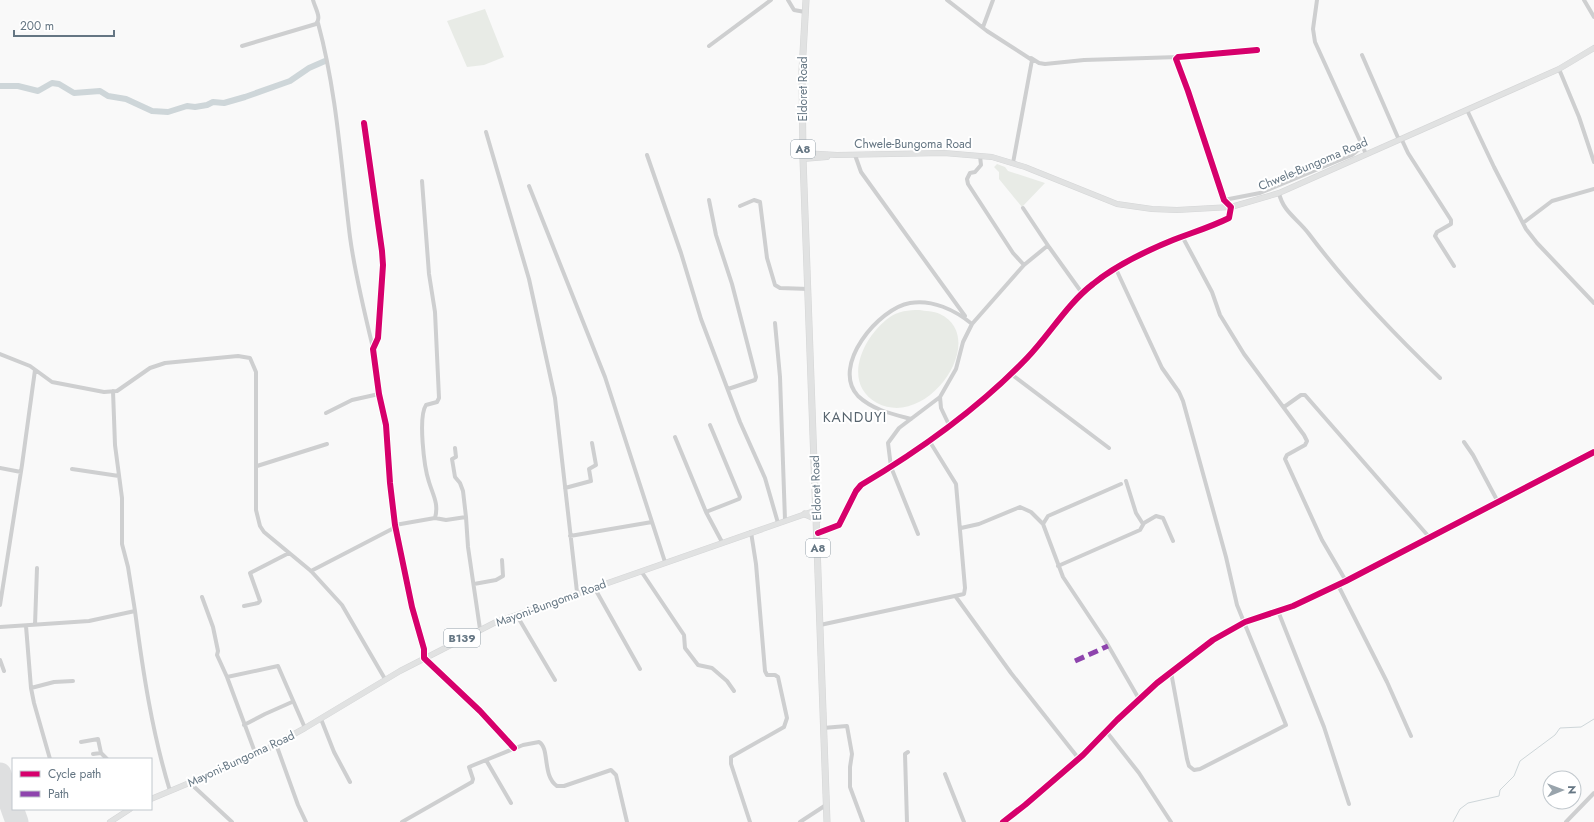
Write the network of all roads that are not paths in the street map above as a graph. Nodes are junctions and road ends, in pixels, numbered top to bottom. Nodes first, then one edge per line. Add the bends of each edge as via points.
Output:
1 (312, 0) edge
2 (770, 0) edge
3 (788, 0) edge
4 (806, 0) edge
5 (947, 0) edge
6 (993, 0) edge
7 (1317, 0) edge
8 (1584, 0) edge
9 (805, 12) junction
10 (1594, 17) edge
11 (318, 23) junction
12 (983, 27) junction
13 (242, 46) dead end
14 (709, 46) dead end
15 (1594, 48) edge
16 (1257, 50) dead end
17 (1362, 55) dead end
18 (1178, 57) junction
19 (1031, 58) junction
20 (1559, 69) junction
21 (1467, 110) junction
22 (364, 123) dead end
23 (486, 132) dead end
24 (1400, 139) junction
25 (1363, 146) junction
26 (1366, 154) junction
27 (647, 155) dead end
28 (855, 155) junction
29 (805, 156) junction
30 (980, 156) junction
31 (1594, 162) edge
32 (1013, 163) junction
33 (1328, 163) junction
34 (1331, 170) junction
35 (422, 181) dead end
36 (529, 186) dead end
37 (1594, 188) edge
38 (1279, 193) junction
39 (709, 200) dead end
40 (1224, 200) junction
41 (740, 206) dead end
42 (1231, 207) junction
43 (1023, 208) dead end
44 (1523, 223) junction
45 (1182, 236) junction
46 (1049, 247) junction
47 (1024, 265) junction
48 (1454, 266) dead end
49 (1116, 269) junction
50 (809, 289) junction
51 (1082, 293) junction
52 (1594, 302) edge
53 (775, 323) dead end
54 (972, 324) junction
55 (373, 349) junction
56 (0, 354) edge
57 (35, 370) junction
58 (1011, 374) junction
59 (1440, 378) dead end
60 (728, 389) junction
61 (114, 390) junction
62 (378, 394) junction
63 (940, 396) junction
64 (1284, 406) junction
65 (326, 412) dead end
66 (911, 419) junction
67 (710, 425) dead end
68 (950, 427) junction
69 (675, 437) dead end
70 (930, 442) junction
71 (1464, 442) dead end
72 (592, 443) dead end
73 (327, 444) dead end
74 (455, 448) dead end
75 (1109, 448) dead end
76 (1594, 452) edge
77 (257, 466) junction
78 (0, 468) edge
79 (891, 468) junction
80 (72, 469) dead end
81 (21, 472) junction
82 (119, 476) junction
83 (1126, 481) dead end
84 (1120, 484) dead end
85 (565, 488) junction
86 (1498, 502) junction
87 (816, 508) junction
88 (706, 512) junction
89 (806, 514) junction
90 (466, 517) junction
91 (435, 518) junction
92 (791, 518) junction
93 (785, 520) junction
94 (817, 521) junction
95 (652, 522) junction
96 (778, 523) junction
97 (1043, 524) junction
98 (1142, 524) junction
99 (395, 525) junction
100 (961, 528) junction
101 (751, 532) junction
102 (818, 532) junction
103 (918, 534) dead end
104 (570, 536) junction
105 (1430, 538) junction
106 (1173, 541) dead end
107 (722, 542) junction
108 (289, 553) junction
109 (502, 560) dead end
110 (665, 562) junction
111 (1058, 566) junction
112 (37, 568) dead end
113 (311, 571) junction
114 (641, 571) junction
115 (1346, 581) junction
116 (474, 584) junction
117 (1338, 585) junction
118 (594, 587) junction
119 (577, 592) junction
120 (202, 597) dead end
121 (956, 597) junction
122 (0, 605) edge
123 (244, 606) dead end
124 (136, 611) junction
125 (1278, 611) junction
126 (516, 614) junction
127 (1245, 622) junction
128 (35, 625) junction
129 (820, 625) junction
130 (26, 626) junction
131 (0, 627) edge
132 (480, 629) junction
133 (424, 658) junction
134 (0, 660) edge
135 (640, 669) dead end
136 (4, 671) dead end
137 (1171, 672) junction
138 (227, 677) junction
139 (385, 679) junction
140 (555, 680) dead end
141 (73, 681) dead end
142 (32, 688) junction
143 (734, 690) dead end
144 (1139, 699) junction
145 (292, 702) junction
146 (321, 719) junction
147 (244, 725) junction
148 (305, 728) junction
149 (823, 728) junction
150 (1106, 731) junction
151 (1411, 736) dead end
152 (81, 742) dead end
153 (276, 744) junction
154 (514, 748) junction
155 (908, 752) dead end
156 (93, 754) dead end
157 (101, 754) junction
158 (256, 755) junction
159 (50, 758) edge
160 (106, 758) edge
161 (1079, 759) junction
162 (486, 760) junction
163 (945, 774) dead end
164 (350, 782) dead end
165 (190, 783) junction
166 (170, 791) junction
167 (1594, 793) edge
168 (152, 799) edge
169 (511, 803) dead end
170 (1349, 804) dead end
171 (826, 805) junction
172 (128, 810) edge
173 (414, 816) junction
174 (1005, 821) edge
175 (110, 822) edge
176 (232, 822) edge
177 (306, 822) edge
178 (402, 822) edge
179 (417, 822) edge
180 (627, 822) edge
181 (750, 822) edge
182 (800, 822) edge
183 (827, 822) edge
184 (862, 822) edge
185 (907, 822) edge
186 (964, 822) edge
187 (1171, 822) edge
188 (1566, 822) edge

1 - 11 street via 319,16
2 - 14 street
3 - 9 street via 794,10
4 - 9 highway, Eldoret Road / A8
5 - 12 street
6 - 12 street
7 - 25 street via 1313,29 1315,42
8 - 10 street
9 - 29 highway, Eldoret Road / A8 via 802,71
11 - 13 street
11 - 55 street via 338,122 355,267
12 - 19 street
15 - 20 main road, Chwele-Bungoma Road
16 - 18 street
17 - 24 street
18 - 19 street via 1045,64
18 - 40 street via 1176,61
19 - 32 street via 1032,65
20 - 21 main road, Chwele-Bungoma Road
20 - 31 street
21 - 24 main road, Chwele-Bungoma Road
21 - 44 street
22 - 55 street via 383,265 378,338
23 - 85 street via 521,248 534,302 558,412
24 - 26 main road, Chwele-Bungoma Road
24 - 48 street via 1451,220 1451,224 1435,236
25 - 26 street
25 - 33 street via 1352,155
26 - 34 main road, Chwele-Bungoma Road
27 - 60 street via 701,320
28 - 29 main road, Chwele-Bungoma Road
28 - 30 main road, Chwele-Bungoma Road via 916,153
28 - 54 street via 861,172 957,307
29 - 50 highway, Eldoret Road / A8
30 - 32 main road, Chwele-Bungoma Road
30 - 47 street via 981,166 970,173 968,184 1013,253
32 - 42 main road, Chwele-Bungoma Road via 1129,207 1177,210
33 - 34 street
33 - 40 street via 1260,193
34 - 38 main road, Chwele-Bungoma Road
35 - 91 street via 429,274 435,312 439,398 438,402 426,405 423,423 427,473 436,499
36 - 95 street via 605,377
37 - 44 street via 1552,201
38 - 42 main road, Chwele-Bungoma Road
38 - 59 street via 1285,210 1308,232 1331,264 1395,334
39 - 60 street via 716,235 732,284 756,377 755,380
40 - 42 street
41 - 50 street via 754,200 760,202 767,258 775,285 780,288
42 - 45 street via 1229,218
43 - 46 street
44 - 52 street via 1537,243
45 - 49 street
45 - 64 street via 1232,336
46 - 47 street
46 - 51 street
47 - 54 street
49 - 51 street
49 - 127 street via 1162,368 1183,402 1224,550 1232,589
50 - 87 highway, Eldoret Road / A8
51 - 58 street via 1035,350
53 - 93 street via 780,377
54 - 63 street via 963,342 956,368
54 - 66 street via 951,309 926,302 911,302 888,313 860,342 850,370 854,389 868,404
55 - 62 street
56 - 57 street via 25,363
57 - 61 street via 45,378 60,384 104,392
57 - 81 street
58 - 68 street
58 - 75 street
60 - 96 street via 765,478
61 - 77 street via 122,388 150,368 165,363 238,356 250,358 256,372
61 - 82 street via 115,445
62 - 65 street via 352,400
62 - 99 street via 386,425
63 - 66 street
63 - 68 street via 941,408
64 - 105 street via 1301,394 1305,395
64 - 115 street via 1307,441 1284,459 1322,540
66 - 79 street via 899,428 888,443
67 - 88 street via 740,497
68 - 70 street
69 - 88 street
70 - 79 street
70 - 100 street via 956,484
71 - 86 street
72 - 85 street via 596,465 590,469 591,481
73 - 77 street
74 - 90 street via 456,457 452,459 455,477 463,491
76 - 86 street
77 - 108 street via 256,510 260,526
78 - 81 street
79 - 102 street via 856,491 839,524
79 - 103 street
80 - 82 street
81 - 122 street
82 - 124 street via 122,544
83 - 98 street
84 - 97 street via 1048,516
85 - 104 street
86 - 105 street
87 - 89 main road
87 - 92 main road
87 - 94 highway, Eldoret Road / A8
88 - 107 street
89 - 92 main road
89 - 94 highway
90 - 91 street via 446,520
90 - 116 street
91 - 99 street
92 - 93 main road, Mayoni-Bungoma Road / B139
93 - 96 main road, Mayoni-Bungoma Road / B139
94 - 102 highway, Eldoret Road / A8
95 - 104 street
95 - 110 street
96 - 101 main road, Mayoni-Bungoma Road / B139
97 - 100 street via 1031,512 1020,507 979,524
97 - 111 street
98 - 106 street via 1161,516
98 - 111 street via 1140,530
99 - 113 street
99 - 133 street
100 - 121 street via 965,592
101 - 107 main road, Mayoni-Bungoma Road / B139
101 - 181 street via 765,671 767,675 775,675 778,678 787,718 784,727 731,757
102 - 129 highway, Eldoret Road / A8
104 - 119 street
105 - 115 street
107 - 110 main road, Mayoni-Bungoma Road / B139
108 - 113 street
108 - 123 street via 250,573 260,601
109 - 116 street via 503,576
110 - 114 main road, Mayoni-Bungoma Road / B139
111 - 144 street
112 - 128 street
113 - 139 street via 342,605
114 - 118 main road, Mayoni-Bungoma Road / B139
114 - 143 street via 684,635 685,648 690,656 698,665 712,668
115 - 117 street
116 - 132 street
117 - 125 street
117 - 151 street
118 - 119 main road, Mayoni-Bungoma Road / B139
118 - 135 street
119 - 126 main road, Mayoni-Bungoma Road / B139
120 - 138 street via 213,627 217,655
121 - 129 street
121 - 161 street via 1011,673
124 - 128 street via 89,621
124 - 166 street via 151,712
125 - 127 street
125 - 170 street via 1324,727
126 - 132 main road, Mayoni-Bungoma Road / B139
126 - 140 street
127 - 137 street via 1213,640
127 - 137 street via 1286,722 1285,726 1200,770 1194,770 1189,766 1187,759
128 - 130 street
129 - 149 highway, Eldoret Road / A8
130 - 131 street
130 - 142 street
132 - 133 main road, Mayoni-Bungoma Road / B139
133 - 139 main road, Mayoni-Bungoma Road / B139
133 - 154 street via 480,711
134 - 136 street
137 - 144 street
138 - 145 street via 276,665
138 - 147 street
139 - 146 main road, Mayoni-Bungoma Road / B139
141 - 142 street via 54,682
142 - 159 street
144 - 150 street
145 - 147 street
145 - 148 street
146 - 148 main road, Mayoni-Bungoma Road / B139
146 - 164 street
147 - 158 street
148 - 153 main road, Mayoni-Bungoma Road / B139
149 - 171 highway, Eldoret Road / A8
149 - 184 street via 847,726 852,754 850,787
150 - 161 street
150 - 187 street
152 - 157 street via 98,739
153 - 158 main road, Mayoni-Bungoma Road / B139
153 - 177 street
154 - 162 street
154 - 180 street via 536,742 542,743 549,776 555,785 560,787 606,770 614,771
155 - 185 street via 905,754 904,771
156 - 157 street
157 - 160 street
158 - 165 main road, Mayoni-Bungoma Road / B139
161 - 174 street
162 - 169 street
162 - 173 street via 468,768 473,778 472,782
163 - 186 street
165 - 166 main road, Mayoni-Bungoma Road / B139
165 - 176 street
166 - 168 main road, Mayoni-Bungoma Road / B139
167 - 188 street
171 - 182 street
171 - 183 highway, Eldoret Road / A8
172 - 175 main road
173 - 178 street
173 - 179 street

